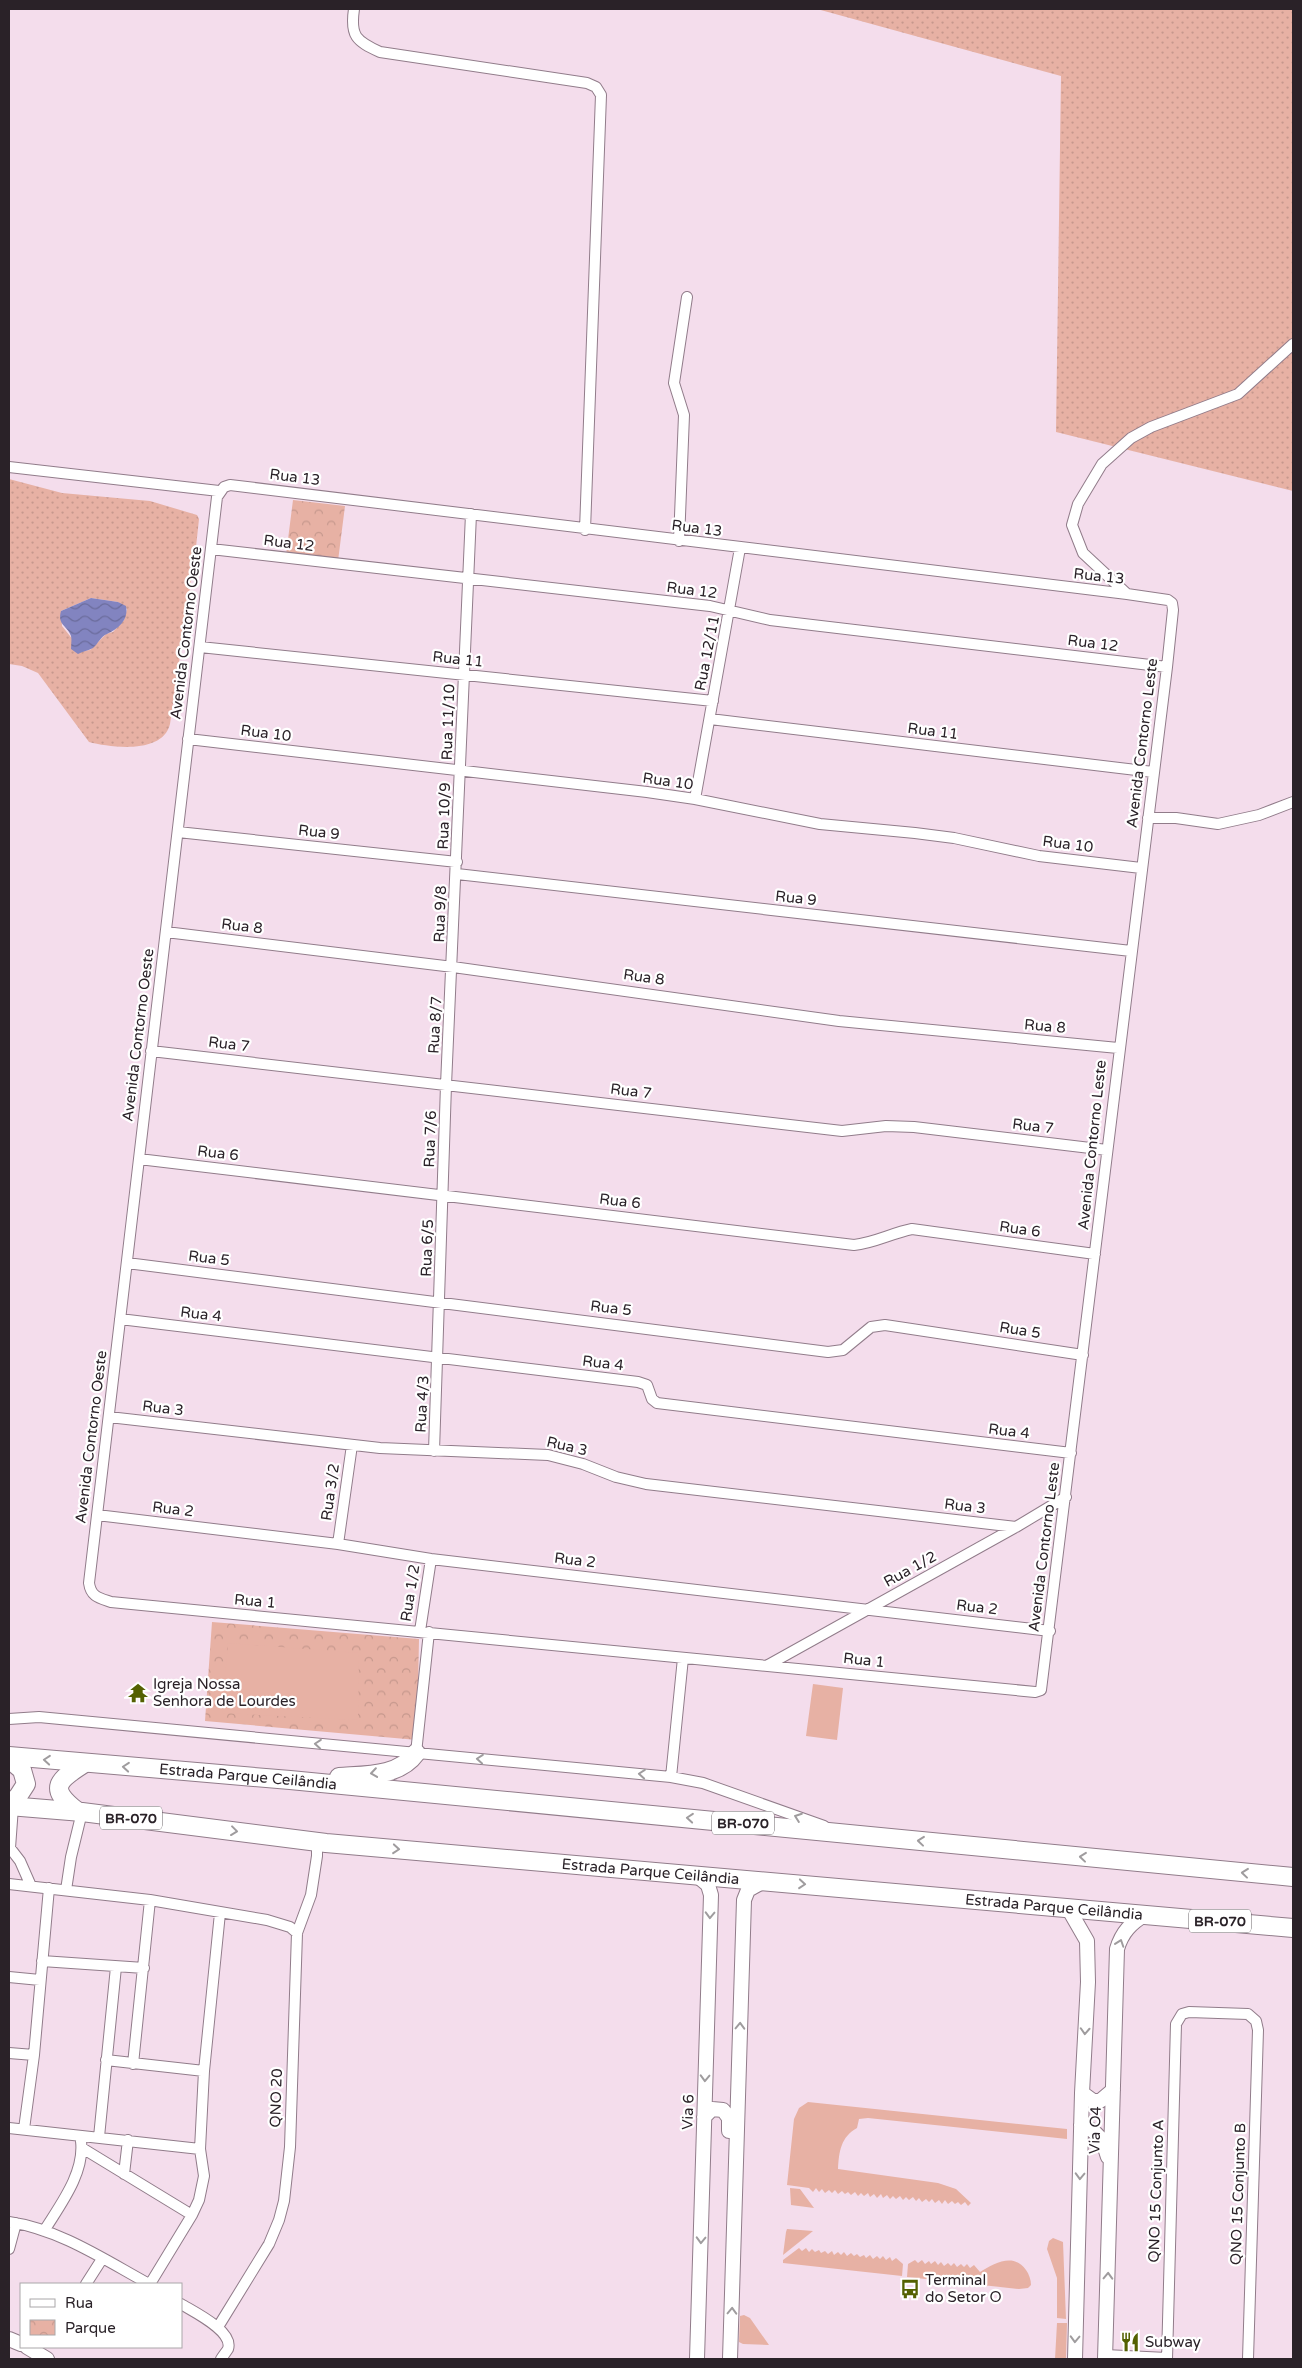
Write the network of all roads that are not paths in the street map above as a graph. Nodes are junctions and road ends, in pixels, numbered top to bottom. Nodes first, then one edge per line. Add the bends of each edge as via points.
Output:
1 (354, 9) edge
2 (687, 297) dead end
3 (1293, 344) edge
4 (10, 466) edge
5 (219, 491) junction
6 (471, 514) junction
7 (585, 530) junction
8 (679, 541) junction
9 (740, 548) junction
10 (211, 549) junction
11 (468, 579) junction
12 (1127, 594) junction
13 (1172, 603) joint
14 (730, 610) junction
15 (200, 647) junction
16 (1167, 667) junction
17 (465, 675) junction
18 (713, 702) junction
19 (710, 720) junction
20 (188, 739) junction
21 (461, 771) junction
22 (1154, 772) junction
23 (695, 799) junction
24 (1293, 802) edge
25 (1148, 818) junction
26 (178, 832) junction
27 (457, 862) junction
28 (1142, 868) junction
29 (457, 874) junction
30 (166, 932) junction
31 (1131, 951) junction
32 (453, 967) junction
33 (1118, 1048) junction
34 (151, 1050) junction
35 (446, 1085) junction
36 (1107, 1150) junction
37 (139, 1159) junction
38 (443, 1195) junction
39 (1095, 1254) junction
40 (127, 1263) junction
41 (440, 1301) junction
42 (120, 1319) junction
43 (1083, 1355) junction
44 (439, 1357) junction
45 (109, 1417) junction
46 (352, 1445) junction
47 (434, 1451) junction
48 (1070, 1453) junction
49 (1066, 1497) junction
50 (97, 1514) junction
51 (1016, 1527) junction
52 (338, 1544) junction
53 (431, 1558) junction
54 (89, 1583) joint
55 (870, 1610) junction
56 (1050, 1631) junction
57 (424, 1632) junction
58 (683, 1658) junction
59 (768, 1665) junction
60 (1041, 1690) joint
61 (9, 1719) edge
62 (416, 1753) junction
63 (9, 1758) edge
64 (85, 1763) junction
65 (671, 1777) junction
66 (290, 1780) junction
67 (10, 1805) edge
68 (79, 1812) junction
69 (844, 1833) junction
70 (317, 1842) junction
71 (694, 1874) junction
72 (1293, 1877) edge
73 (765, 1881) junction
74 (9, 1884) edge
75 (30, 1886) junction
76 (49, 1888) junction
77 (66, 1890) junction
78 (150, 1900) junction
79 (1068, 1908) junction
80 (220, 1913) junction
81 (1146, 1914) junction
82 (1293, 1928) edge
83 (297, 1933) junction
84 (42, 1961) junction
85 (116, 1967) junction
86 (144, 1968) junction
87 (9, 1977) edge
88 (40, 1980) junction
89 (1176, 2024) joint
90 (9, 2052) edge
91 (34, 2055) junction
92 (106, 2060) junction
93 (134, 2064) junction
94 (204, 2071) junction
95 (1113, 2090) junction
96 (1082, 2093) junction
97 (704, 2117) junction
98 (1081, 2125) junction
99 (9, 2128) edge
100 (24, 2130) junction
101 (81, 2136) junction
102 (98, 2137) junction
103 (128, 2140) junction
104 (82, 2148) junction
105 (200, 2149) junction
106 (1110, 2168) junction
107 (124, 2174) junction
108 (192, 2215) junction
109 (12, 2222) edge
110 (734, 2229) junction
111 (44, 2231) junction
112 (9, 2249) edge
113 (102, 2259) junction
114 (87, 2283) edge
115 (147, 2283) edge
116 (150, 2283) edge
117 (182, 2305) edge
118 (218, 2327) junction
119 (29, 2348) edge
120 (1105, 2357) edge
121 (47, 2359) edge
122 (221, 2359) edge
123 (697, 2359) edge
124 (730, 2359) edge
125 (1075, 2359) edge
126 (1167, 2359) edge
127 (1248, 2359) edge

1 - 7 street via 352,26 360,43 380,52 587,83 596,87 601,95
2 - 8 street via 674,383 684,414
3 - 12 street via 1238,394 1151,427 1131,438 1102,464 1078,504 1072,525 1083,553
4 - 5 street, Rua 13
5 - 6 street, Rua 13 via 230,485
5 - 10 street, Avenida Contorno Oeste
6 - 7 street, Rua 13
6 - 11 street
7 - 8 street, Rua 13
8 - 9 street, Rua 13
9 - 12 street, Rua 13
9 - 14 street, Rua 12/11
10 - 11 street, Rua 12
10 - 15 street, Avenida Contorno Oeste
11 - 14 street, Rua 12
11 - 17 street
12 - 13 street, Rua 13
13 - 16 street, Avenida Contorno Leste
14 - 16 street, Rua 12 via 770,620
14 - 18 street, Rua 12/11
15 - 17 street, Rua 11
15 - 20 street, Avenida Contorno Oeste
16 - 22 street, Avenida Contorno Leste
17 - 18 street, Rua 11
17 - 21 street, Rua 11/10
18 - 19 street, Rua 12/11
19 - 22 street, Rua 11
19 - 23 street
20 - 21 street, Rua 10
20 - 26 street, Avenida Contorno Oeste
21 - 23 street, Rua 10
21 - 27 street, Rua 10/9
22 - 25 street, Avenida Contorno Leste
23 - 28 street, Rua 10 via 820,824 930,835 1039,856
24 - 25 street via 1260,815 1218,824
25 - 28 street, Avenida Contorno Leste
26 - 27 street, Rua 9
26 - 30 street, Avenida Contorno Oeste
27 - 29 street, Rua 9/8
28 - 31 street, Avenida Contorno Leste
29 - 31 street, Rua 9
29 - 32 street, Rua 9/8
30 - 32 street, Rua 8
30 - 34 street, Avenida Contorno Oeste
31 - 33 street, Avenida Contorno Leste
32 - 33 street, Rua 8 via 820,1019
32 - 35 street, Rua 8/7
33 - 36 street, Avenida Contorno Leste
34 - 35 street, Rua 7
34 - 37 street, Avenida Contorno Oeste
35 - 36 street, Rua 7 via 842,1131 886,1126 914,1127
35 - 38 street, Rua 7/6
36 - 39 street, Avenida Contorno Leste
37 - 38 street, Rua 6
37 - 40 street, Avenida Contorno Oeste
38 - 39 street, Rua 6 via 854,1245 873,1243 891,1233 912,1229
38 - 41 street, Rua 6/5
39 - 43 street, Avenida Contorno Leste
40 - 41 street, Rua 5
40 - 42 street, Avenida Contorno Oeste
41 - 43 street, Rua 5 via 828,1352 844,1350 871,1327 885,1325
41 - 44 street, Rua 6/5
42 - 44 street, Rua 4
42 - 45 street, Avenida Contorno Oeste
43 - 48 street, Avenida Contorno Leste
44 - 47 street, Rua 4/3
44 - 48 street, Rua 4 via 638,1382 647,1386 652,1399 658,1403
45 - 46 street, Rua 3
45 - 50 street, Avenida Contorno Oeste
46 - 47 street, Rua 3
46 - 52 street, Rua 3/2
47 - 51 street, Rua 3 via 548,1455 646,1484
48 - 49 street, Avenida Contorno Leste
49 - 51 street, Rua 1/2
49 - 56 street, Avenida Contorno Leste
50 - 52 street, Rua 2
50 - 54 street, Avenida Contorno Oeste
51 - 55 street, Rua 1/2
52 - 53 street, Rua 2
53 - 55 street, Rua 2
53 - 57 street, Rua 1/2
54 - 57 street, Rua 1 via 90,1592 96,1597 112,1602
55 - 56 street, Rua 2
55 - 59 street, Rua 1/2
56 - 60 street, Avenida Contorno Leste
57 - 58 street, Rua 1
57 - 62 street
58 - 59 street, Rua 1
58 - 65 street
59 - 60 street, Rua 1 via 1035,1692
62 -> 61 street via 39,1717
65 -> 62 street
62 -> 66 highway via 395,1770
64 -> 63 highway, Estrada Parque Ceilândia / BR-070
63 - 67 highway via 22,1770 26,1784
66 -> 64 highway, Estrada Parque Ceilândia / BR-070
64 - 68 highway via 63,1777 59,1785 63,1800
69 -> 65 street via 703,1783
69 -> 66 highway, Estrada Parque Ceilândia / BR-070
67 - 68 highway, Estrada Parque Ceilândia / BR-070
67 - 75 street via 10,1848 20,1861
68 -> 70 highway, Estrada Parque Ceilândia / BR-070
68 - 77 street
72 -> 69 highway, Estrada Parque Ceilândia / BR-070
70 -> 71 highway, Estrada Parque Ceilândia / BR-070
70 - 83 street, QNO 20 via 311,1895
71 - 73 highway, Estrada Parque Ceilândia / BR-070
71 -> 97 main road, Via 6 via 708,1885 711,1896
73 -> 79 highway, Estrada Parque Ceilândia / BR-070
110 -> 73 main road via 744,1900 748,1890
74 - 75 street
75 - 76 street
76 - 77 street
76 - 84 street
77 - 78 street
78 - 80 street
78 - 86 street
79 - 81 highway, Estrada Parque Ceilândia / BR-070
79 -> 96 main road, Via O4 via 1087,1941
80 - 83 street via 267,1920 290,1927
80 - 94 street
81 - 82 highway, Estrada Parque Ceilândia / BR-070
95 -> 81 main road, Via O4 via 1117,1949 1127,1928
83 - 118 street, QNO 20 via 290,2147 284,2202 269,2244
84 - 85 street
84 - 88 street
85 - 86 street
85 - 92 street
86 - 93 street
87 - 88 street
88 - 91 street
89 - 126 street, QNO 15 Conjunto A
89 - 127 street, QNO 15 Conjunto B via 1182,2014 1189,2012 1248,2014 1256,2021 1258,2030
90 - 91 street
91 - 100 street
92 - 93 street
92 - 102 street
93 - 94 street
94 - 105 street
95 - 96 main road via 1100,2101 1093,2102
95 - 106 main road, Via O4
96 - 98 main road, Via O4
97 - 110 main road via 716,2108 726,2112 729,2118 727,2194
97 -> 123 main road, Via 6
98 - 106 main road via 1100,2136
98 -> 125 main road, Via O4
99 - 100 street
100 - 101 street
101 - 102 street
101 - 104 street
102 - 103 street
103 - 105 street
103 - 107 street
104 - 107 street
104 - 111 street via 78,2171
105 - 108 street via 204,2176
120 -> 106 main road, Via O4
107 - 108 street
108 - 116 street
109 - 111 street
109 - 112 street
124 -> 110 main road
111 - 113 street
113 - 114 street
113 - 115 street
117 - 118 street
118 - 122 street via 228,2338 228,2348
119 - 121 main road
120 - 126 street

